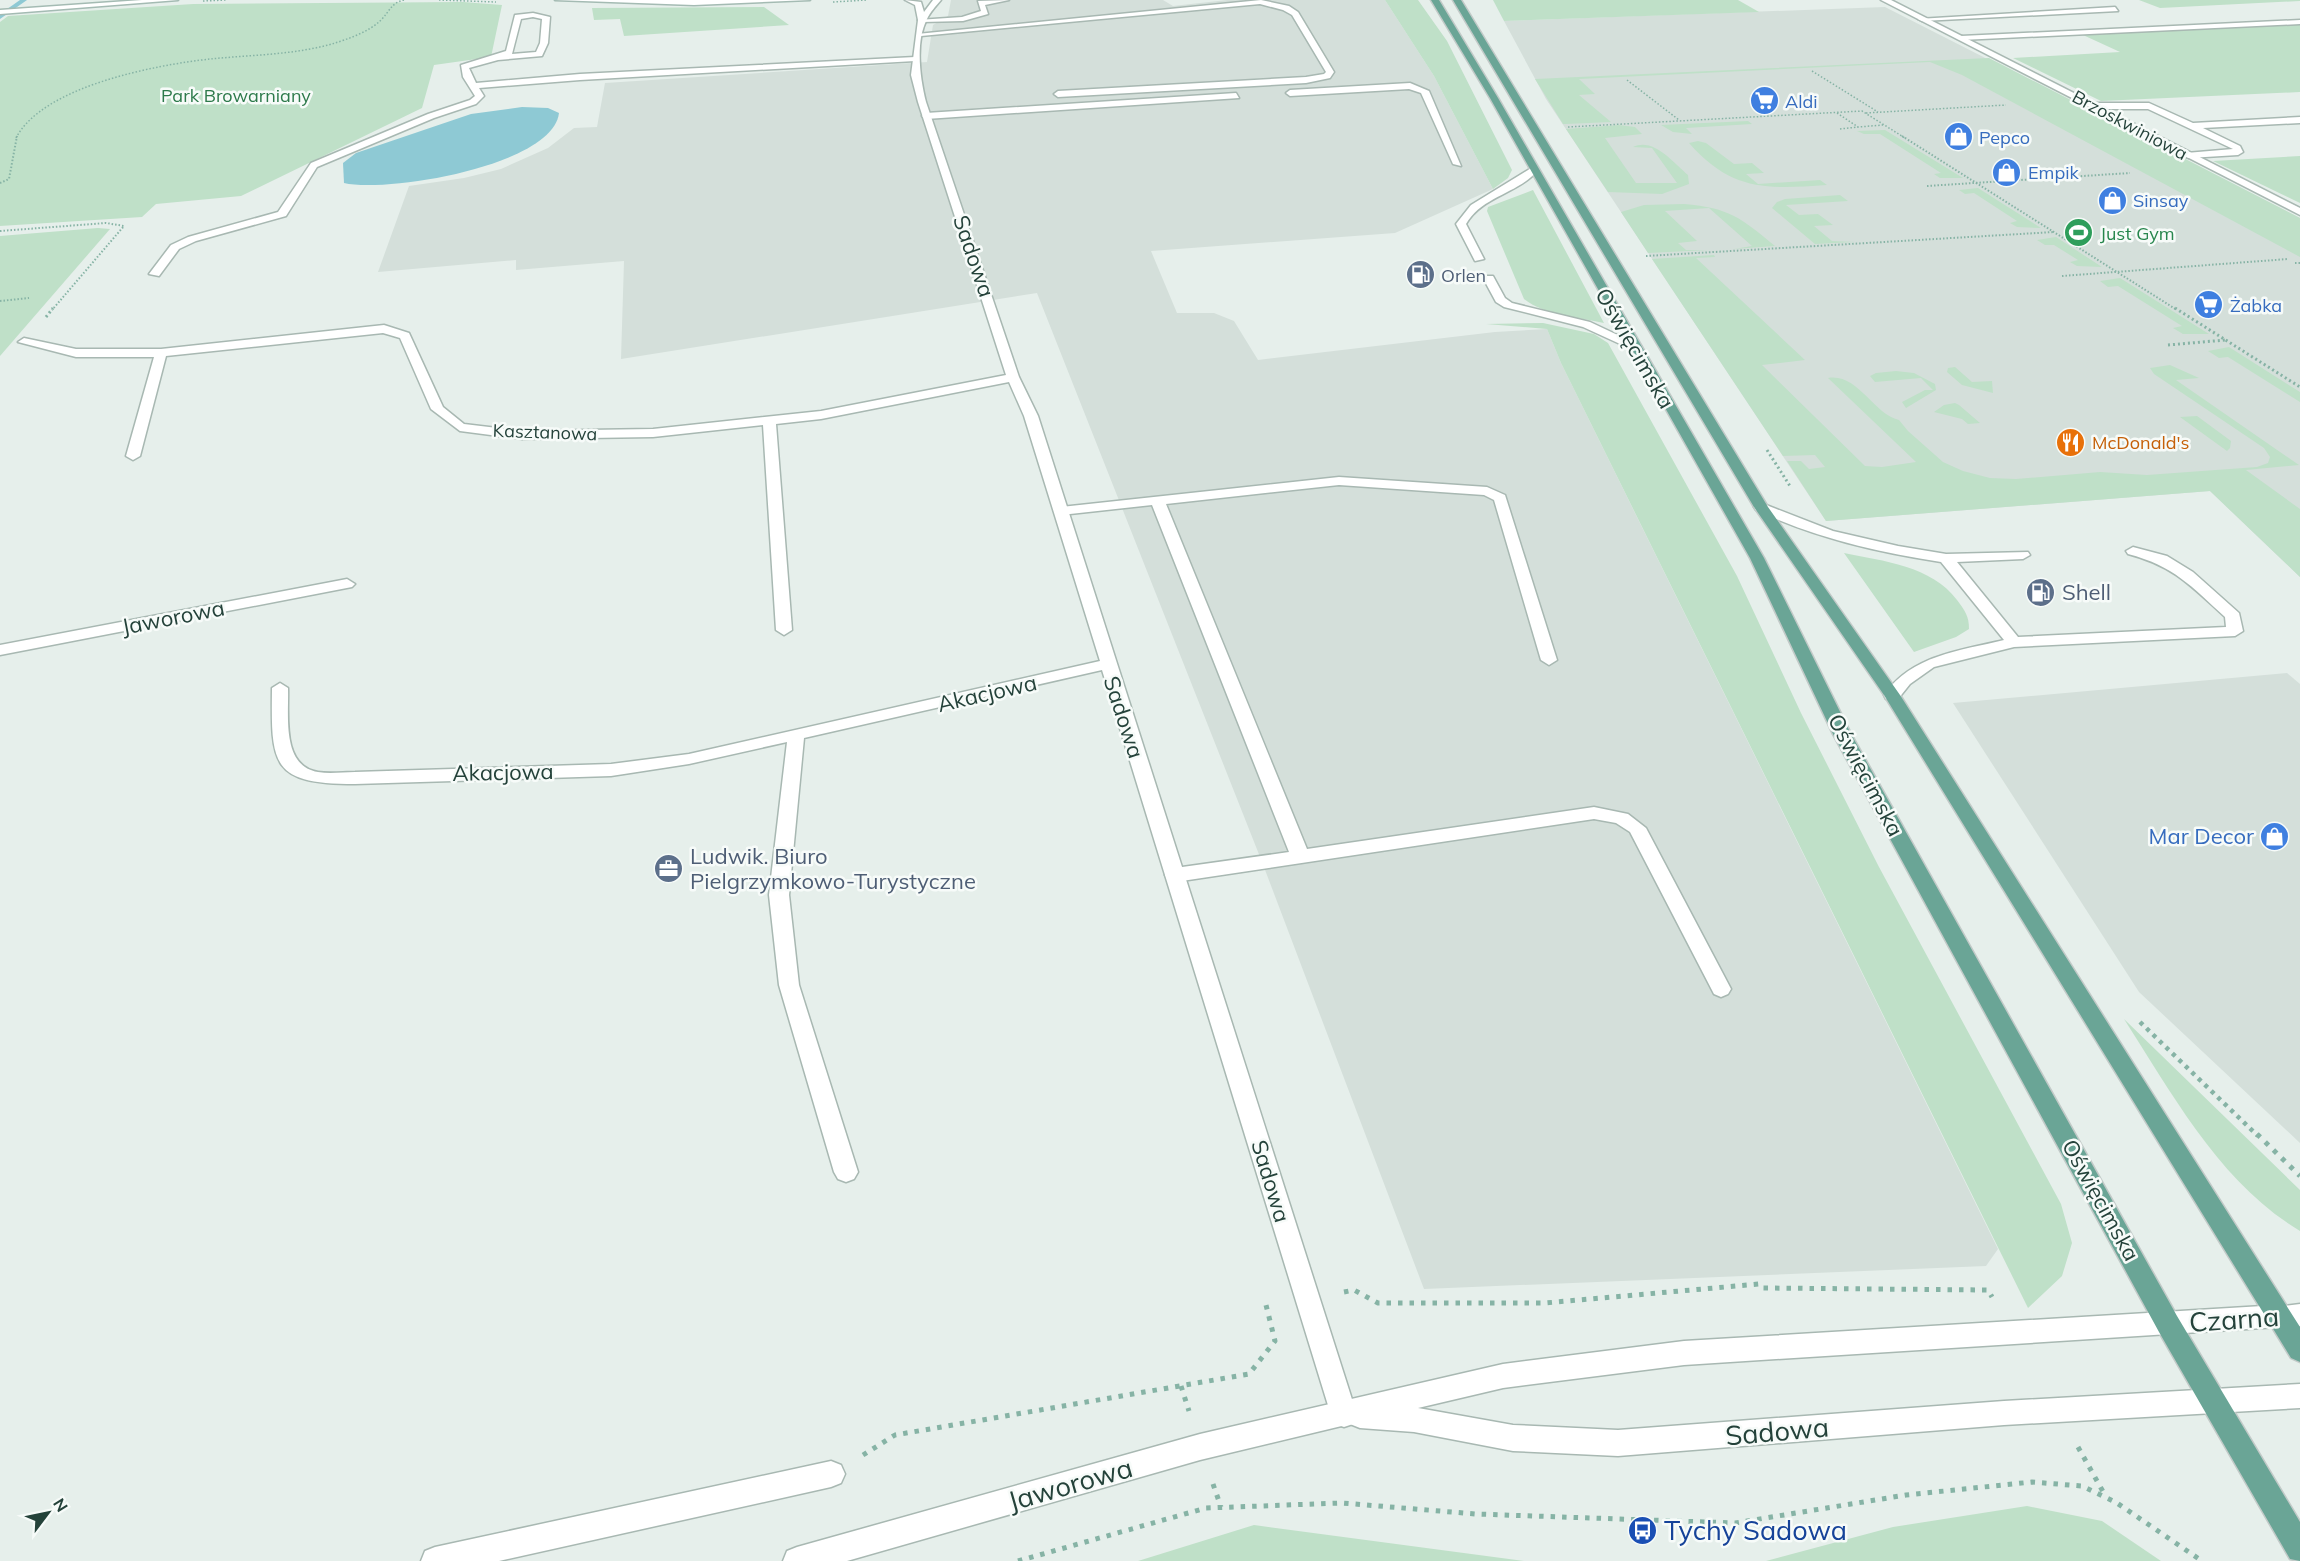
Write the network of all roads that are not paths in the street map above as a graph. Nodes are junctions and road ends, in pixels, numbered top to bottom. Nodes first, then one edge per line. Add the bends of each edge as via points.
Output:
1 (174, 0) edge
2 (559, 0) edge
3 (806, 0) edge
4 (909, 0) edge
5 (937, 0) edge
6 (1005, 0) edge
7 (1435, 0) edge
8 (1457, 0) edge
9 (1884, 0) edge
10 (144, 1) edge
11 (2115, 9) dead end
12 (0, 12) edge
13 (1922, 19) junction
14 (2300, 22) edge
15 (922, 27) junction
16 (1961, 38) junction
17 (498, 58) junction
18 (915, 59) junction
19 (474, 86) junction
20 (1058, 94) dead end
21 (1280, 94) dead end
22 (1245, 96) dead end
23 (2096, 106) junction
24 (926, 116) junction
25 (2300, 120) edge
26 (2192, 126) junction
27 (2189, 155) junction
28 (1458, 164) dead end
29 (1533, 170) junction
30 (2300, 212) edge
31 (1479, 259) dead end
32 (155, 274) dead end
33 (1488, 278) dead end
34 (24, 342) road end
35 (1635, 346) junction
36 (162, 353) junction
37 (1013, 377) junction
38 (769, 421) junction
39 (134, 456) dead end
40 (1157, 500) junction
41 (1761, 507) junction
42 (1061, 511) junction
43 (2133, 551) dead end
44 (2023, 555) dead end
45 (1946, 558) junction
46 (347, 584) dead end
47 (784, 630) dead end
48 (2014, 642) junction
49 (0, 650) edge
50 (1549, 660) dead end
51 (1107, 664) junction
52 (280, 688) dead end
53 (1892, 695) junction
54 (796, 736) junction
55 (1300, 856) junction
56 (1175, 875) junction
57 (1721, 989) dead end
58 (846, 1172) dead end
59 (2290, 1316) edge
60 (2168, 1324) junction
61 (2300, 1350) edge
62 (2300, 1396) edge
63 (2212, 1399) junction
64 (1344, 1415) junction
65 (831, 1474) dead end
66 (2300, 1549) edge
67 (435, 1561) edge
68 (797, 1561) edge

1 - 10 street
2 - 3 street
4 - 15 street via 918,4
5 - 15 street, Sadowa
6 - 15 street via 981,3 985,12
7 - 29 main road, Oświęcimska
8 - 41 main road, Oświęcimska
9 - 13 street, Brzoskwiniowa
10 - 12 street
11 - 13 street, Brzoskwiniowa
13 - 16 street, Brzoskwiniowa
14 - 16 street, Brzoskwiniowa
15 - 18 street, Sadowa
15 - 20 street via 1260,2 1295,14 1330,72 1306,80
16 - 23 street, Brzoskwiniowa
17 - 17 street via 510,52 516,18 546,17 539,54
17 - 19 street via 464,67
18 - 19 street
18 - 24 street, Sadowa via 915,75
19 - 32 street via 480,96 473,102 314,165 303,175 292,205 282,214 175,247
21 - 28 street via 1419,87 1425,91
22 - 24 street
23 - 26 street via 2143,105
23 - 27 street, Brzoskwiniowa
24 - 37 street, Sadowa
25 - 26 street
26 - 27 street via 2238,152
27 - 30 street, Brzoskwiniowa
29 - 31 street via 1525,180 1466,212 1461,224
29 - 35 main road, Oświęcimska
33 - 35 street via 1500,300 1508,305 1586,324
34 - 36 street, Kasztanowa via 76,353
35 - 60 main road, Oświęcimska via 1757,558 1842,734
36 - 38 street, Kasztanowa via 384,329 405,336 437,410 460,427 522,435 653,433
36 - 39 street
37 - 38 street, Kasztanowa via 821,415
37 - 42 street, Sadowa via 1031,416
38 - 47 street
40 - 42 street
40 - 50 street via 1339,481 1487,491 1500,498
40 - 55 street
41 - 45 street via 1821,533 1884,550
41 - 53 main road, Oświęcimska
42 - 51 street, Sadowa
43 - 48 street via 2148,552 2172,562 2234,616 2235,631
44 - 45 street
45 - 48 street
46 - 49 street, Jaworowa
48 - 53 street via 1928,664 1904,680
51 - 54 street, Akacjowa
51 - 56 street, Sadowa
52 - 54 street, Akacjowa via 281,752 297,771 315,778 611,770 690,759
53 - 59 main road, Oświęcimska
54 - 58 street via 779,896 788,974
55 - 56 street
55 - 57 street via 1594,813 1621,818 1637,828
56 - 64 street, Sadowa
59 - 60 street, Czarna
59 - 61 main road, Oświęcimska
60 - 63 main road, Oświęcimska
60 - 64 street via 1684,1353 1503,1376
62 - 63 street
63 - 64 street, Sadowa via 1618,1443 1513,1438 1414,1420
63 - 66 main road, Oświęcimska
64 - 68 street, Jaworowa via 1200,1447
65 - 67 street

